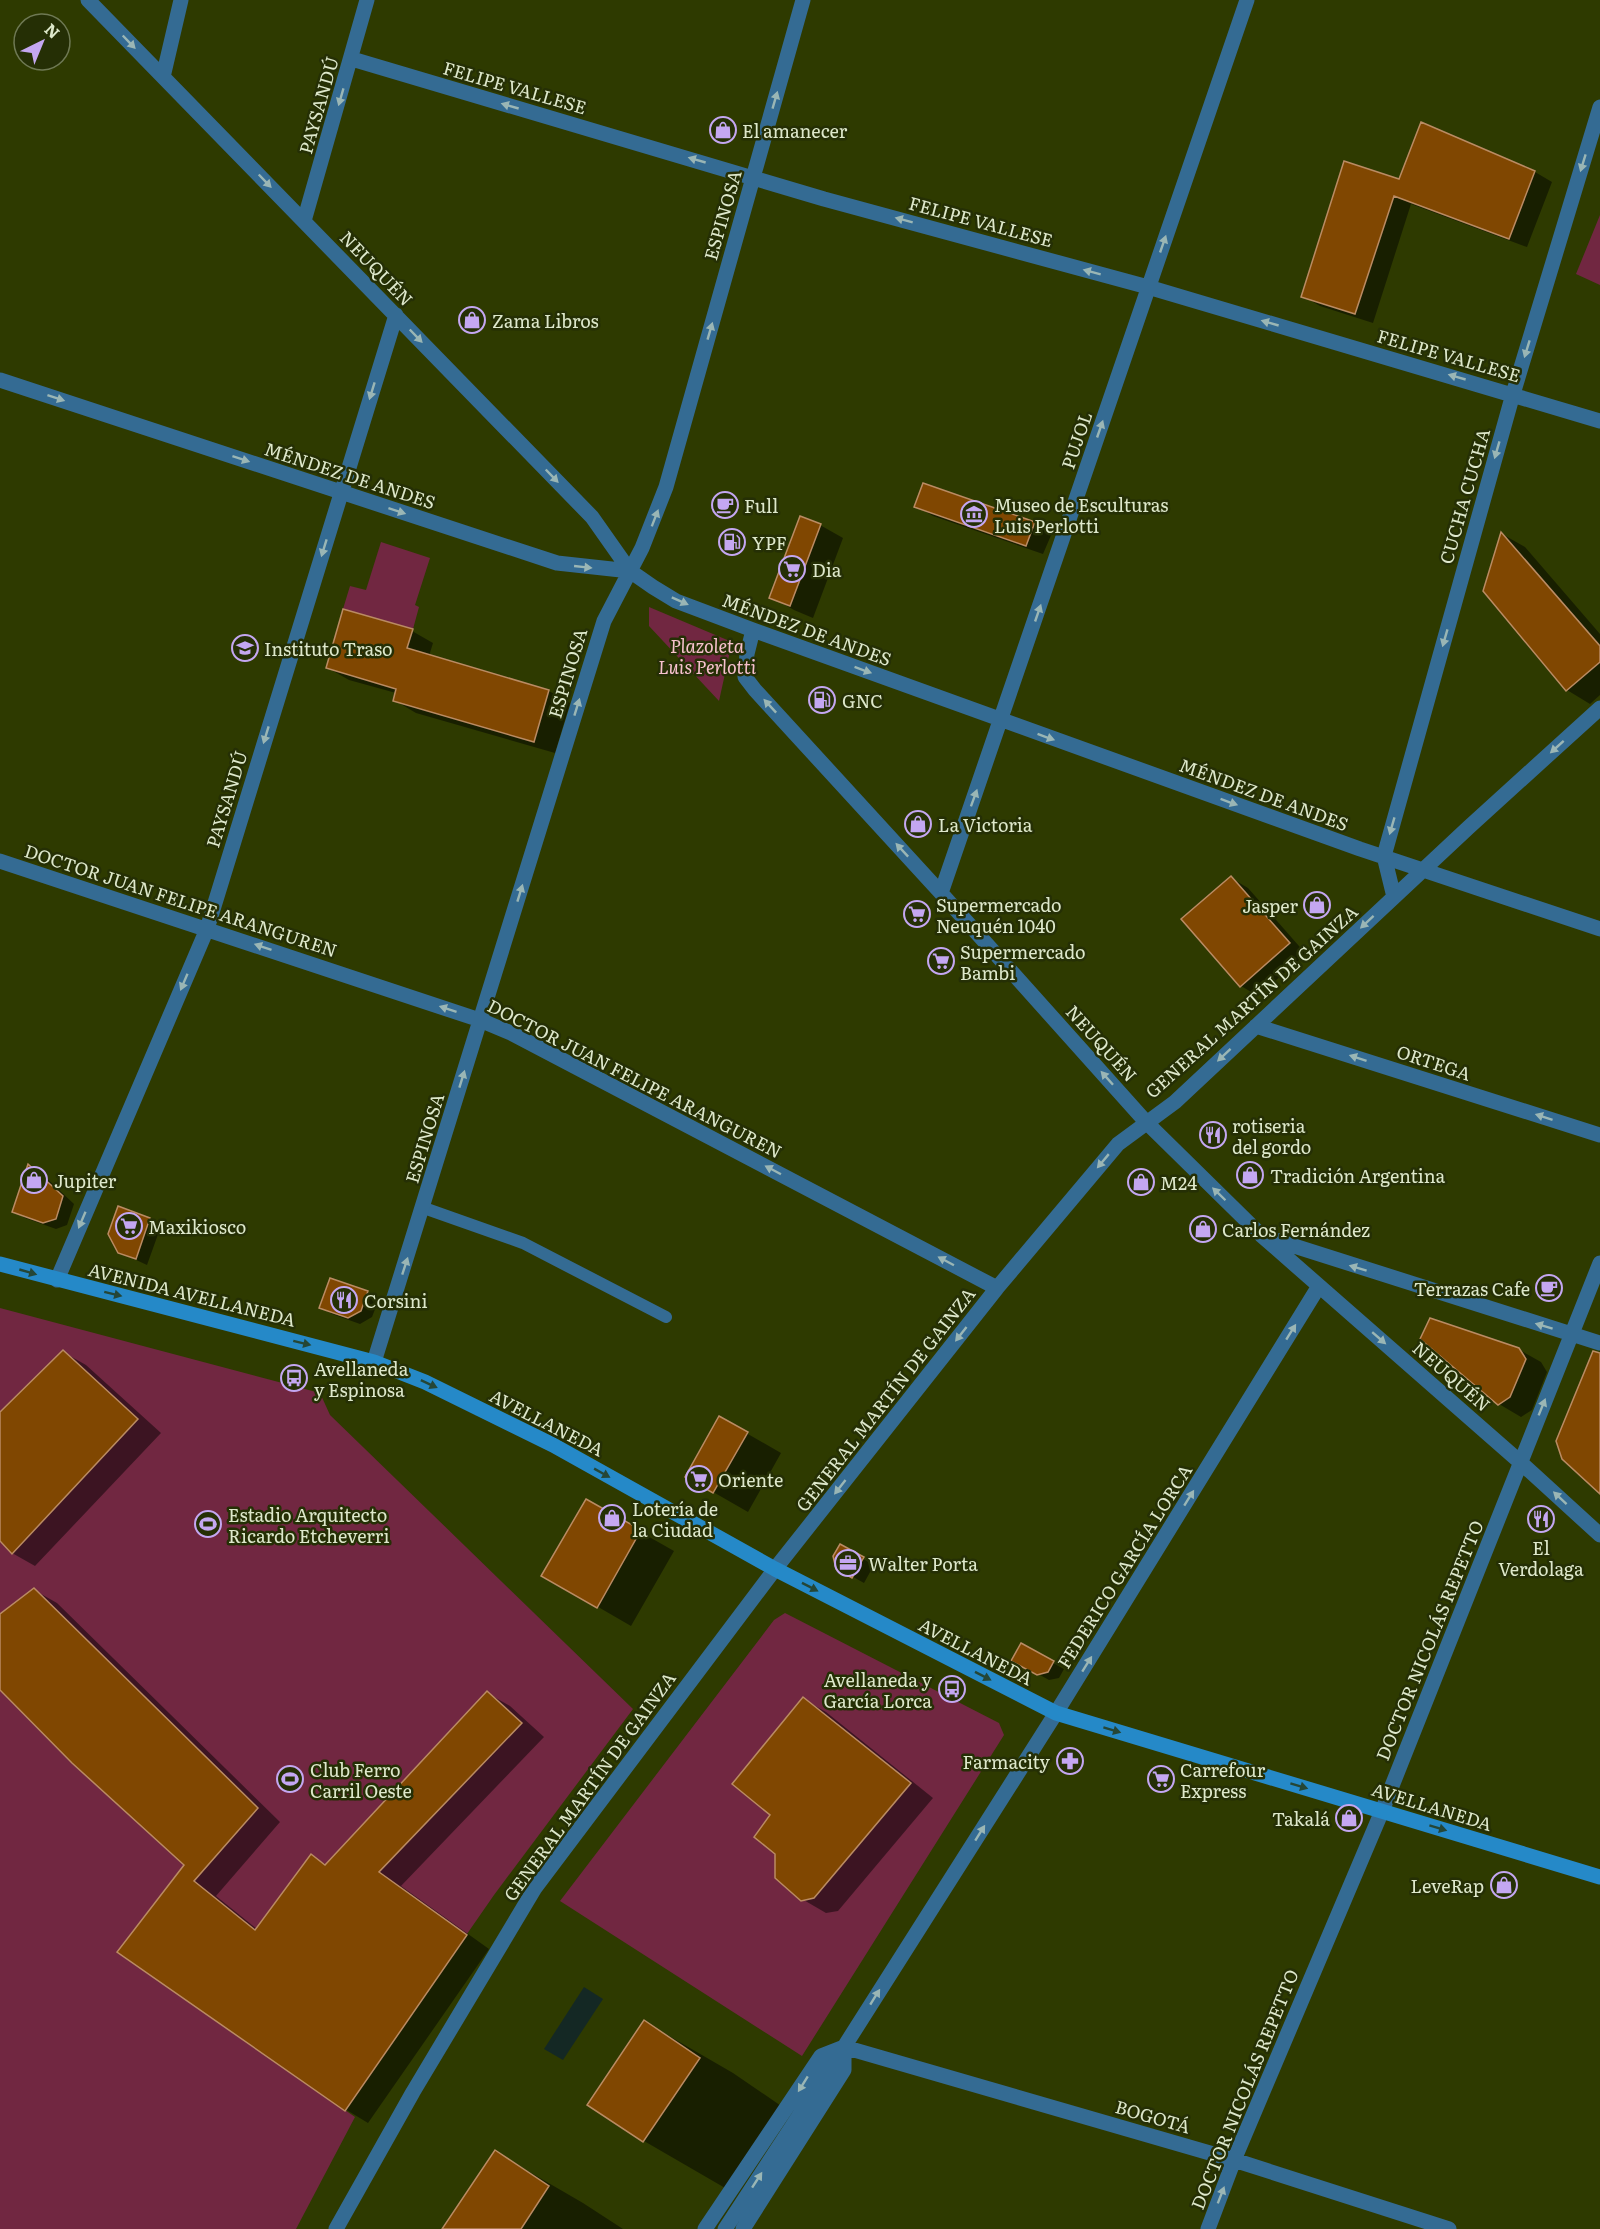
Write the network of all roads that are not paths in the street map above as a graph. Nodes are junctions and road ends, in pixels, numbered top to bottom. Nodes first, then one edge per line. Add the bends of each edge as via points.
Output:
1 (88, 0) edge
2 (181, 0) edge
3 (367, 0) edge
4 (803, 0) edge
5 (1247, 0) edge
6 (352, 59) junction
7 (163, 76) junction
8 (1600, 107) edge
9 (753, 177) junction
10 (304, 221) junction
11 (1148, 287) junction
12 (396, 315) junction
13 (0, 380) edge
14 (1513, 394) junction
15 (1600, 421) edge
16 (341, 492) junction
17 (630, 571) junction
18 (753, 630) junction
19 (1600, 708) edge
20 (1001, 721) junction
21 (1384, 856) junction
22 (0, 861) edge
23 (1424, 869) junction
24 (941, 893) junction
25 (1394, 897) junction
26 (207, 928) junction
27 (1600, 929) edge
28 (480, 1020) junction
29 (1256, 1026) junction
30 (1146, 1122) junction
31 (1600, 1135) edge
32 (424, 1208) junction
33 (1261, 1235) junction
34 (1600, 1263) edge
35 (0, 1264) edge
36 (57, 1280) junction
37 (1319, 1286) junction
38 (997, 1288) junction
39 (666, 1317) dead end
40 (1571, 1334) junction
41 (1600, 1343) edge
42 (375, 1362) junction
43 (1520, 1462) junction
44 (1600, 1535) edge
45 (776, 1569) junction
46 (1056, 1713) junction
47 (1382, 1811) junction
48 (1600, 1877) edge
49 (844, 2047) junction
50 (1234, 2160) junction
51 (336, 2229) edge
52 (705, 2229) edge
53 (725, 2229) edge
54 (743, 2229) edge
55 (1208, 2229) edge
56 (1449, 2229) edge

1 -> 7 street, NEUQUÉN
2 - 7 street
3 - 6 street, PAYSANDÚ
9 -> 4 street, ESPINOSA
11 -> 5 street, PUJOL
9 -> 6 street, FELIPE VALLESE
6 -> 10 street, PAYSANDÚ
7 -> 10 street, NEUQUÉN
8 -> 14 street, CUCHA CUCHA
11 -> 9 street, FELIPE VALLESE
17 -> 9 street, ESPINOSA via 666,487
10 - 12 street, NEUQUÉN
14 -> 11 street, FELIPE VALLESE
20 -> 11 street, PUJOL
12 -> 16 street, PAYSANDÚ
12 -> 17 street, NEUQUÉN via 592,517
13 -> 16 street, MÉNDEZ DE ANDES
14 - 15 street, FELIPE VALLESE
14 -> 21 street, CUCHA CUCHA
16 -> 17 street, MÉNDEZ DE ANDES via 557,563
16 -> 26 street, PAYSANDÚ
17 -> 18 street, MÉNDEZ DE ANDES via 676,600
28 -> 17 street, ESPINOSA via 603,621
18 -> 20 street, MÉNDEZ DE ANDES
24 -> 18 street, NEUQUÉN via 745,677
19 -> 23 street, GENERAL MARTÍN DE GAINZA
20 -> 21 street, MÉNDEZ DE ANDES
24 -> 20 street, PUJOL
21 - 23 street, MÉNDEZ DE ANDES
21 - 25 street, CUCHA CUCHA
22 - 26 street, DOCTOR JUAN FELIPE ARANGUREN
23 - 25 street, GENERAL MARTÍN DE GAINZA
23 - 27 street, MÉNDEZ DE ANDES
30 -> 24 street, NEUQUÉN
25 -> 29 street, GENERAL MARTÍN DE GAINZA
28 -> 26 street, DOCTOR JUAN FELIPE ARANGUREN
26 -> 36 street, PAYSANDÚ
32 -> 28 street, ESPINOSA
38 -> 28 street, DOCTOR JUAN FELIPE ARANGUREN
29 -> 30 street, GENERAL MARTÍN DE GAINZA via 1175,1102
31 -> 29 street, ORTEGA
33 -> 30 street, NEUQUÉN
30 -> 38 street, GENERAL MARTÍN DE GAINZA via 1118,1144
32 - 39 lane via 524,1243
42 -> 32 street, ESPINOSA
33 - 37 street, NEUQUÉN
40 -> 33 street
34 - 40 street, DOCTOR NICOLÁS REPETTO
35 -> 36 street, AVENIDA AVELLANEDA
36 -> 42 street, AVENIDA AVELLANEDA
37 -> 43 street, NEUQUÉN
46 -> 37 street, FEDERICO GARCÍA LORCA
38 -> 45 street, GENERAL MARTÍN DE GAINZA
40 - 41 street
43 -> 40 street, DOCTOR NICOLÁS REPETTO
42 -> 45 street, AVELLANEDA via 425,1382 553,1445
44 -> 43 street, NEUQUÉN
43 - 47 street, DOCTOR NICOLÁS REPETTO
45 -> 46 street, AVELLANEDA
45 - 51 street, GENERAL MARTÍN DE GAINZA via 535,1888
46 -> 47 street, AVELLANEDA
49 -> 46 street, FEDERICO GARCÍA LORCA
47 -> 48 street, AVELLANEDA
47 - 50 street, DOCTOR NICOLÁS REPETTO
49 - 50 street, BOGOTÁ
49 -> 52 street via 821,2056
53 -> 49 street, FEDERICO GARCÍA LORCA
49 - 54 street, FEDERICO GARCÍA LORCA via 844,2070
55 -> 50 street, DOCTOR NICOLÁS REPETTO
50 - 56 street, BOGOTÁ

